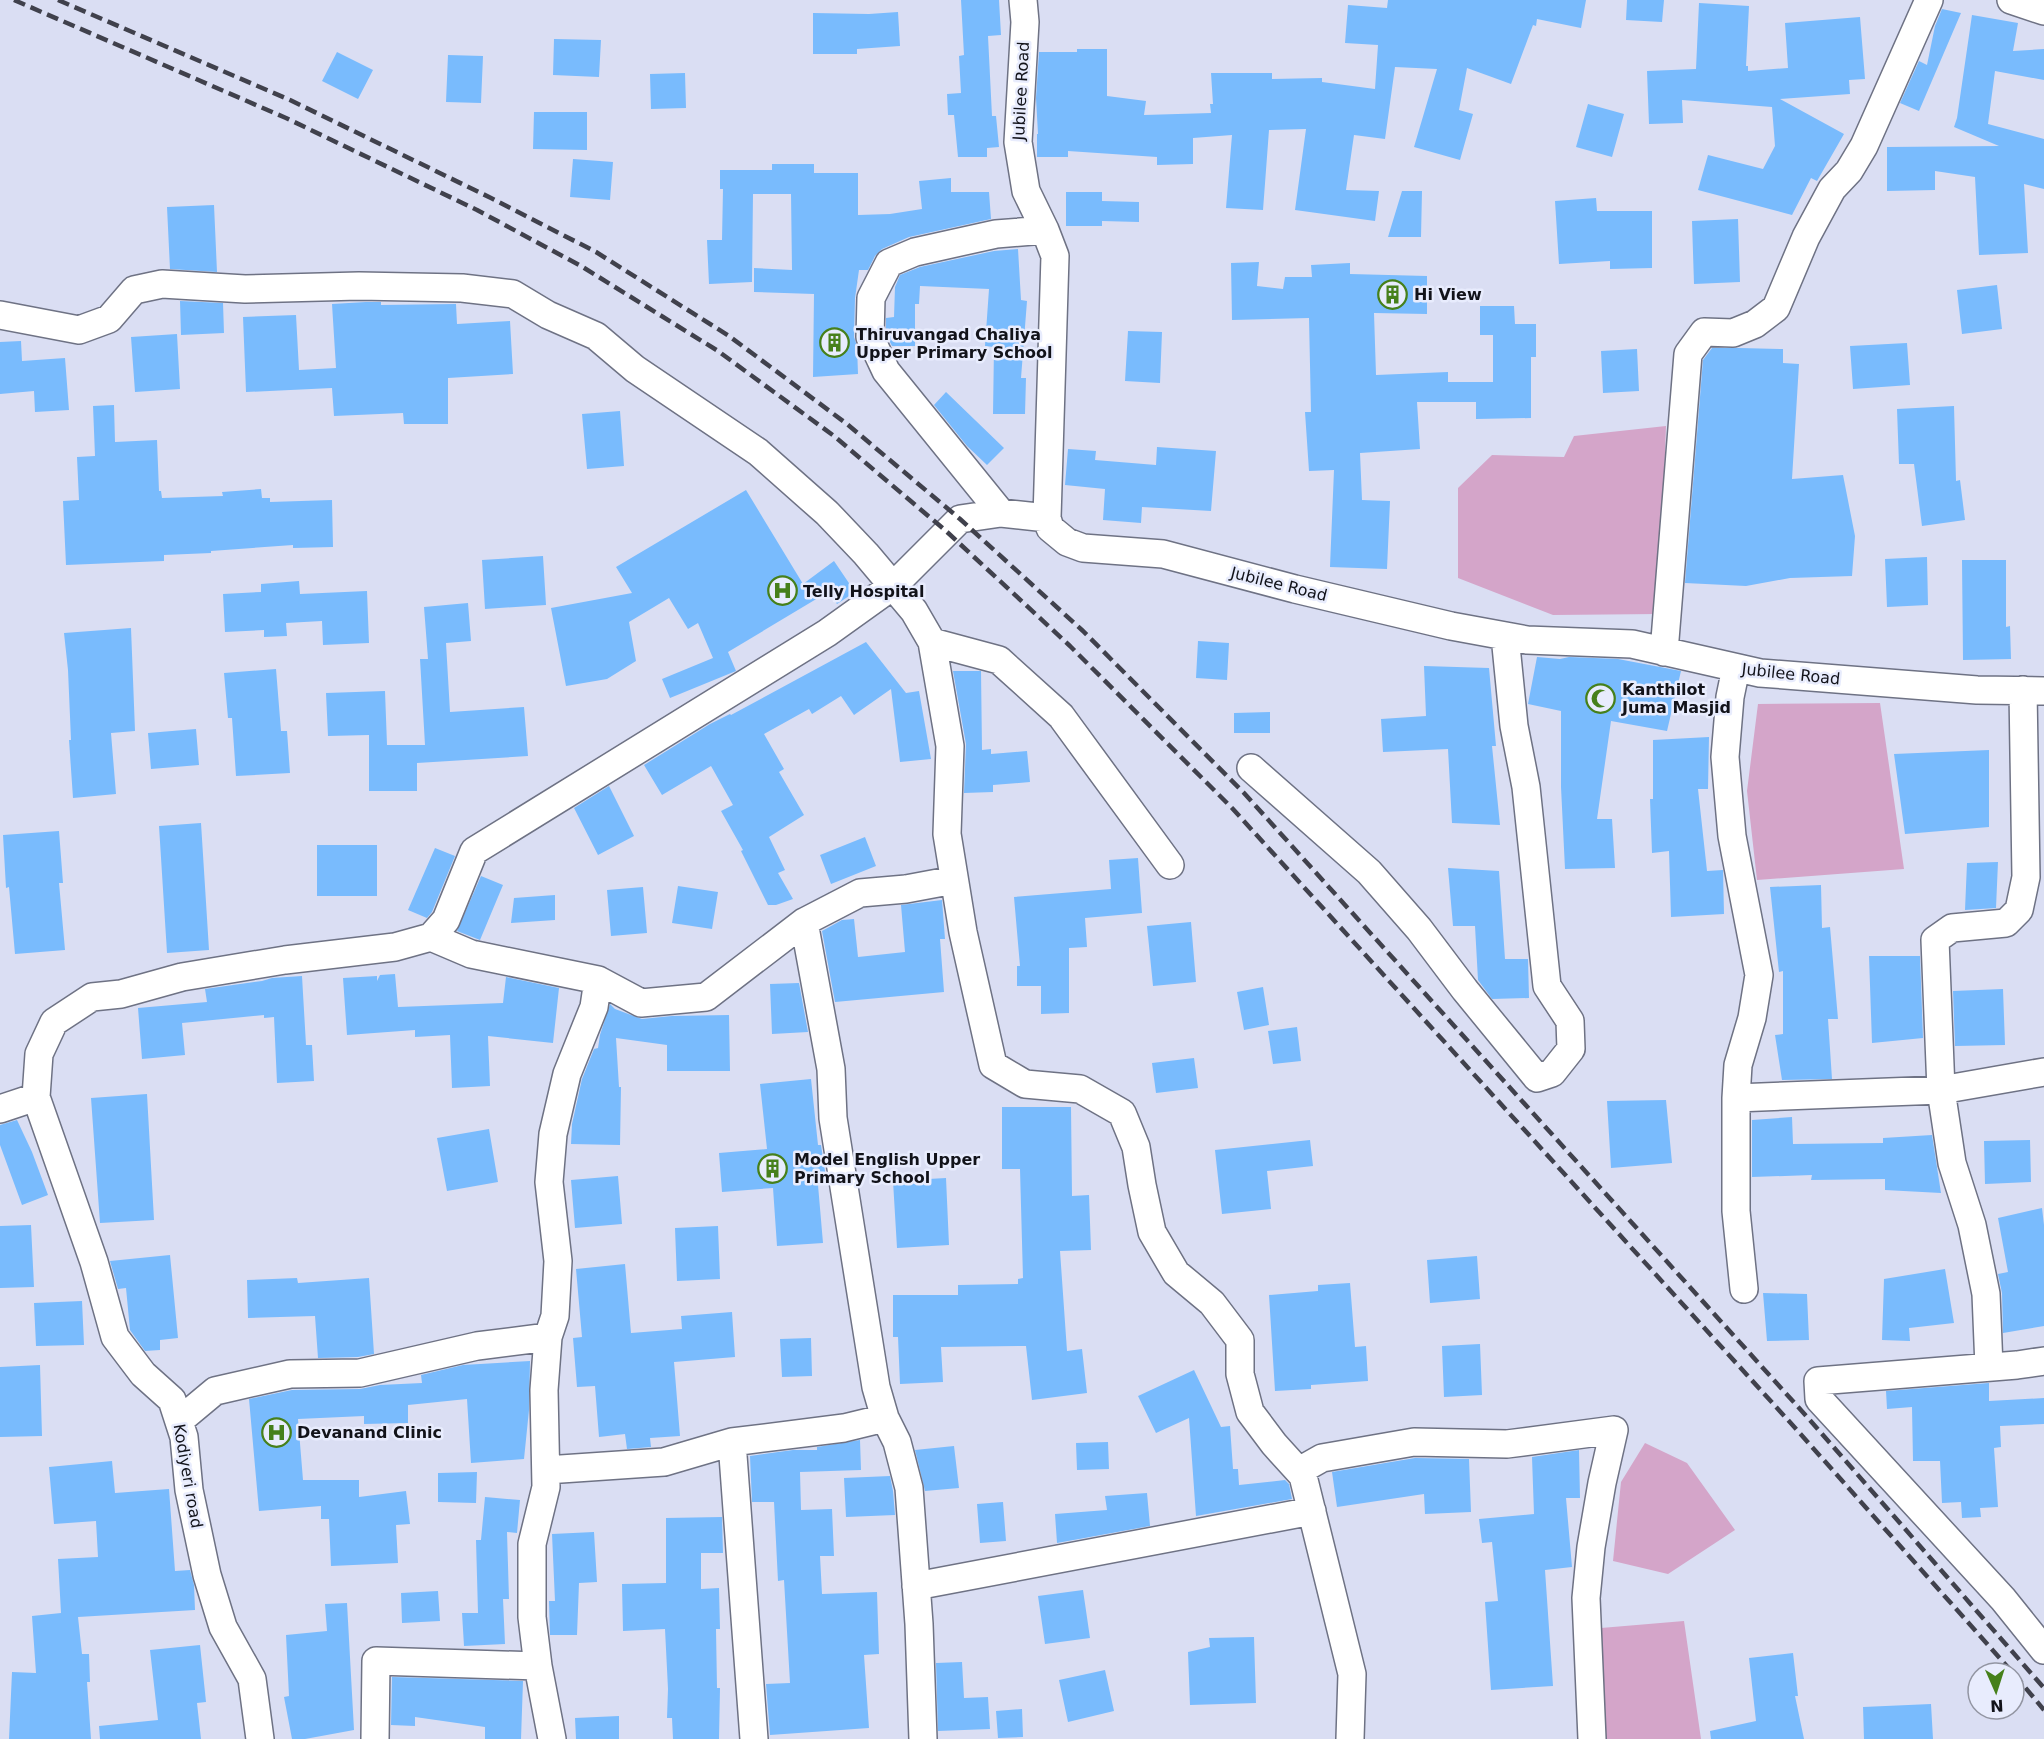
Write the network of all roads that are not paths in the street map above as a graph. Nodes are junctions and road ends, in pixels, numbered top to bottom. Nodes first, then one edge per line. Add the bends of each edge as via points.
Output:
1 (1023, 0) edge
2 (1929, 0) edge
3 (2011, 0) edge
4 (2044, 11) edge
5 (1045, 230) junction
6 (0, 315) edge
7 (1001, 513) junction
8 (1047, 518) junction
9 (894, 585) junction
10 (1504, 636) junction
11 (932, 642) junction
12 (1665, 652) junction
13 (1736, 668) junction
14 (2034, 691) edge
15 (1251, 768) dead end
16 (1170, 864) dead end
17 (954, 880) junction
18 (804, 922) junction
19 (431, 937) junction
20 (598, 980) junction
21 (2044, 1072) edge
22 (1941, 1090) junction
23 (36, 1097) junction
24 (1736, 1098) junction
25 (0, 1109) edge
26 (1744, 1290) dead end
27 (548, 1337) junction
28 (2044, 1361) edge
29 (1989, 1367) junction
30 (885, 1418) junction
31 (179, 1421) junction
32 (732, 1442) junction
33 (546, 1470) junction
34 (1299, 1471) junction
35 (1312, 1511) junction
36 (916, 1586) junction
37 (2044, 1650) edge
38 (538, 1666) junction
39 (260, 1739) edge
40 (375, 1739) edge
41 (552, 1739) edge
42 (754, 1739) edge
43 (923, 1739) edge
44 (1350, 1739) edge
45 (1592, 1739) edge

1 - 5 street, Jubilee Road via 1018,142 1026,191
2 - 12 street via 1864,146 1832,189 1806,237 1776,308 1755,324 1732,333 1704,332 1688,354
3 - 4 street
5 - 7 street via 996,234 915,252 889,263 871,298 870,337 886,371
5 - 8 street, Jubilee Road via 1055,255
6 - 9 street via 79,330 109,319 134,290 162,285 244,289 462,288 513,294 596,336 635,369 758,452 827,513
7 - 8 street
7 - 9 street via 960,519
8 - 10 street, Jubilee Road via 1050,528 1067,542 1083,548 1163,554 1295,589
9 - 11 street
9 - 19 street via 827,633 474,851 446,920
10 - 12 street, Jubilee Road via 1632,644
10 - 15 street via 1527,797 1547,986 1570,1021 1571,1049 1552,1073 1537,1078 1369,872
11 - 16 street via 999,660 1061,716
11 - 17 street via 950,746 947,834
12 - 13 street, Jubilee Road
13 - 14 street, Jubilee Road via 1879,683
13 - 24 street via 1725,757 1732,836 1758,975 1752,1018 1738,1065
14 - 22 street via 2026,877 2019,910 2006,922 1952,928 1935,940
17 - 18 street via 860,893
17 - 34 street via 993,1065 1025,1084 1080,1089 1122,1113 1136,1147 1152,1232 1176,1273 1212,1303 1240,1340 1240,1374 1250,1412
18 - 20 street via 706,996 641,1003
18 - 30 street via 831,1069 833,1118 876,1386
19 - 20 street via 471,954
19 - 23 street via 395,947 183,977 121,994 92,997 54,1022 39,1054
20 - 27 street via 594,1007 567,1074 553,1134 549,1182 558,1261 555,1316
21 - 22 street
22 - 24 street
22 - 29 street via 1952,1163 1972,1225 1986,1294
23 - 25 street
23 - 31 street, Kodiyeri road via 116,1337 143,1374 172,1400
24 - 26 street via 1736,1211
27 - 31 street via 477,1346 360,1372 290,1374 215,1391
27 - 33 street via 544,1390
28 - 29 street
29 - 37 street via 1818,1381 1819,1399 2003,1599
30 - 32 street via 844,1428
30 - 36 street via 897,1442 909,1488
31 - 39 street, Kodiyeri road via 207,1575 223,1627 252,1679
32 - 33 street via 664,1461
32 - 42 street
33 - 38 street via 546,1487 532,1544 532,1617
34 - 35 street
34 - 45 street via 1322,1458 1414,1442 1507,1444 1614,1430 1591,1547 1586,1598
35 - 36 street
35 - 44 street via 1353,1674
36 - 43 street
38 - 40 street via 376,1661
38 - 41 street

